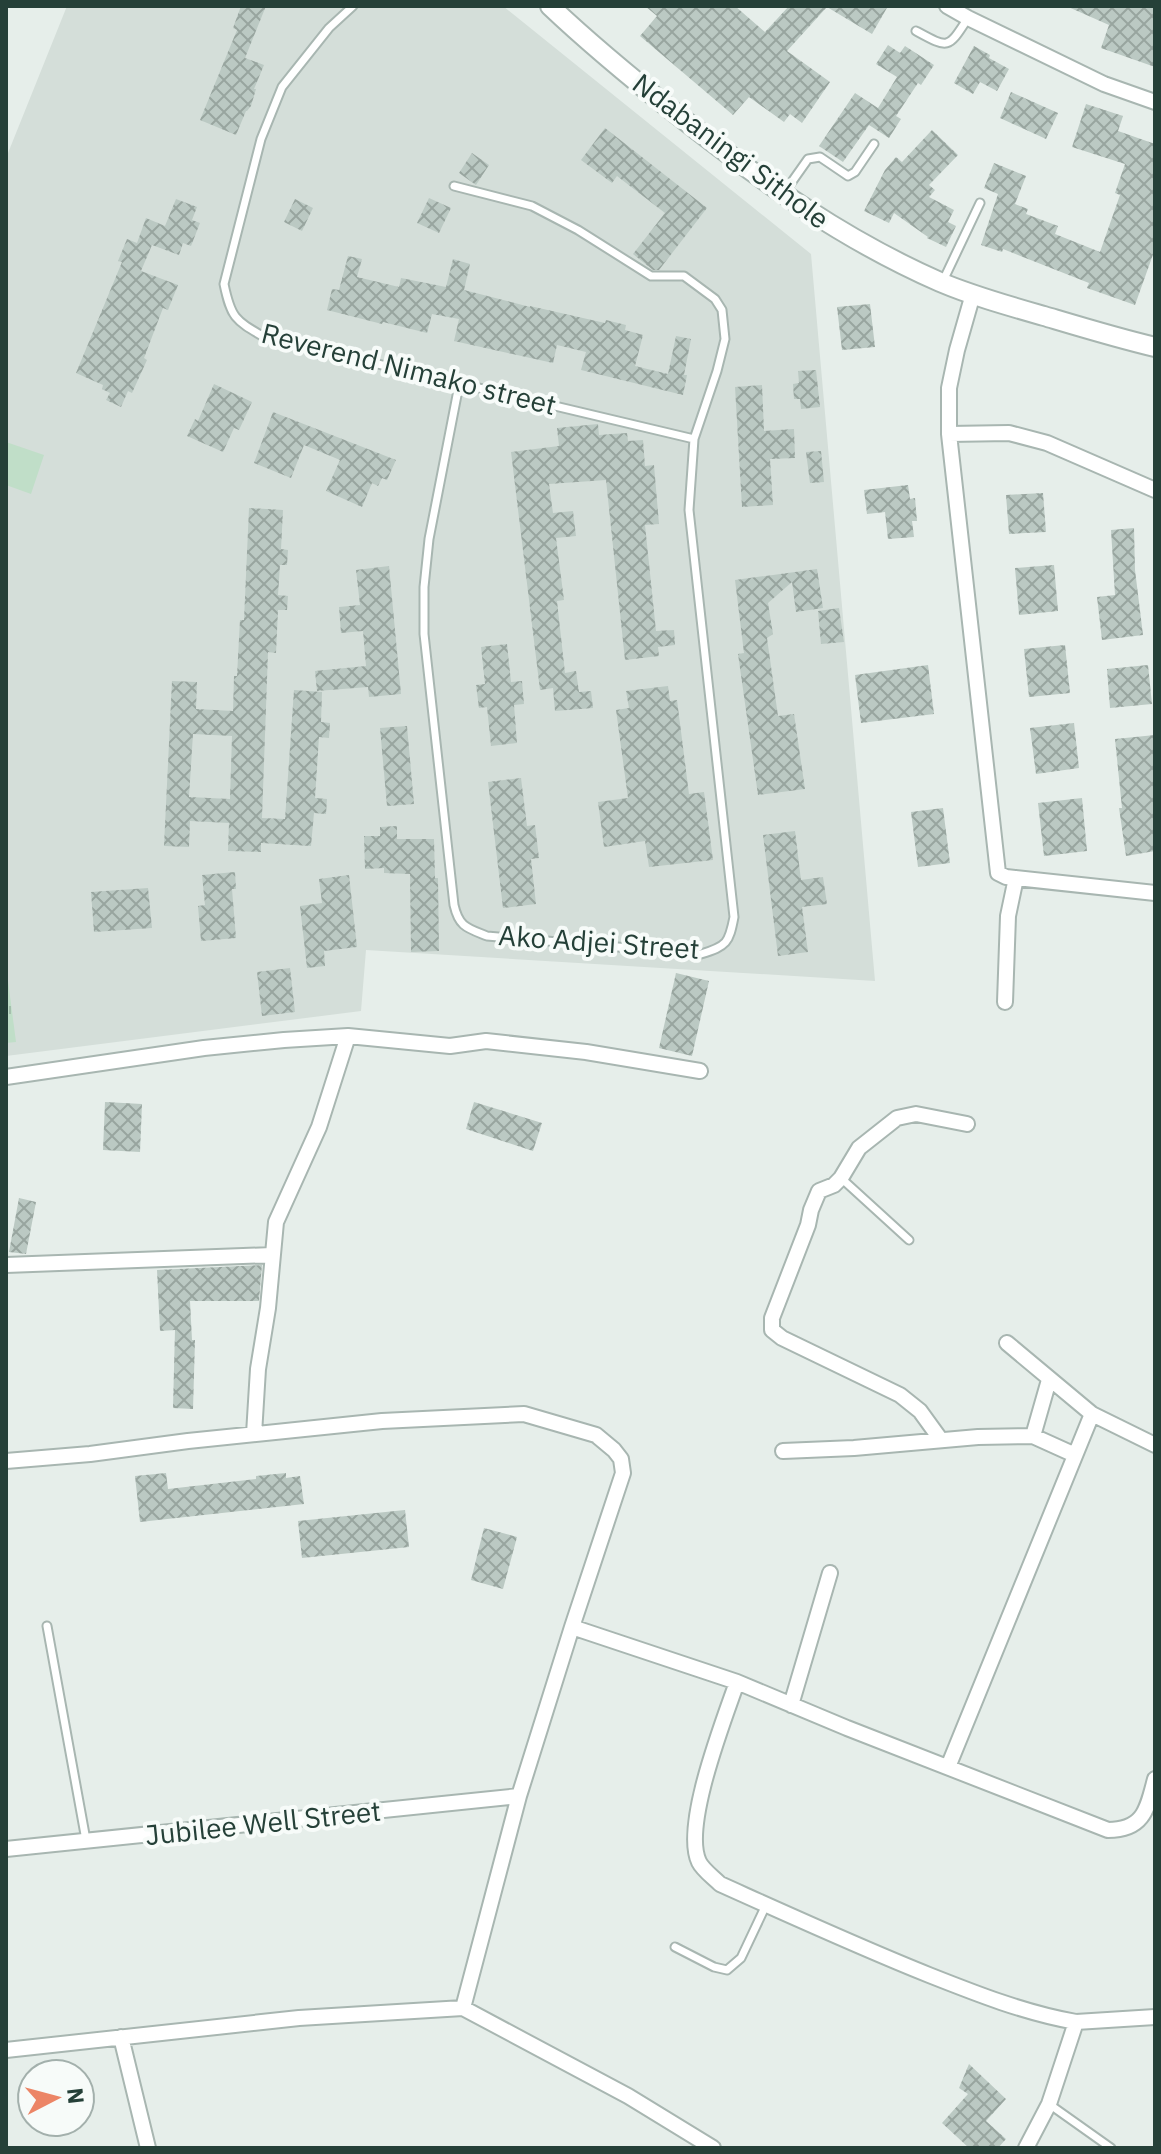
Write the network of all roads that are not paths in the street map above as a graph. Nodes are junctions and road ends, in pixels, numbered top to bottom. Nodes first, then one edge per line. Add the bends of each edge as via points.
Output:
1 (353, 6) edge
2 (550, 6) edge
3 (947, 6) edge
4 (968, 18) junction
5 (916, 31) dead end
6 (1155, 102) edge
7 (874, 144) dead end
8 (454, 186) dead end
9 (783, 195) junction
10 (980, 203) dead end
11 (942, 283) junction
12 (973, 294) junction
13 (1155, 347) edge
14 (459, 385) junction
15 (949, 434) junction
16 (694, 439) junction
17 (1155, 490) edge
18 (1016, 878) junction
19 (1155, 893) edge
20 (1005, 1002) dead end
21 (348, 1036) junction
22 (700, 1071) dead end
23 (6, 1077) edge
24 (967, 1124) dead end
25 (841, 1178) junction
26 (909, 1240) dead end
27 (272, 1255) junction
28 (6, 1265) edge
29 (1007, 1343) dead end
30 (1049, 1380) junction
31 (1092, 1414) junction
32 (254, 1434) junction
33 (1033, 1436) junction
34 (941, 1440) junction
35 (1155, 1445) edge
36 (783, 1451) dead end
37 (1075, 1455) junction
38 (6, 1461) edge
39 (830, 1573) dead end
40 (47, 1626) dead end
41 (572, 1627) junction
42 (737, 1682) junction
43 (791, 1705) junction
44 (948, 1767) junction
45 (1155, 1779) edge
46 (519, 1796) junction
47 (86, 1841) junction
48 (6, 1849) edge
49 (767, 1905) junction
50 (675, 1947) dead end
51 (463, 2008) junction
52 (1155, 2017) edge
53 (1076, 2022) junction
54 (121, 2037) junction
55 (6, 2050) edge
56 (1049, 2104) junction
57 (148, 2148) edge
58 (713, 2148) edge
59 (1026, 2148) edge
60 (1111, 2148) edge

1 - 14 lane, Reverend Nimako street via 282,87 261,139 224,284 229,306 238,322 264,337
2 - 9 street, Ndabaningi Sithole via 589,43
3 - 4 street
4 - 5 lane via 947,44
4 - 6 street via 1104,84
7 - 9 lane via 852,175 820,157 808,159
8 - 16 lane via 532,206 651,276 684,276 715,299 722,310 725,339
9 - 11 street, Ndabaningi Sithole via 837,230
10 - 11 lane
11 - 12 street, Ndabaningi Sithole
12 - 13 street, Ndabaningi Sithole
12 - 15 street via 949,388
14 - 16 lane, Reverend Nimako street
14 - 16 lane, Ako Adjei Street via 429,539 424,634 454,905 458,920 487,936 701,954 730,938 734,917 689,510
15 - 17 street via 1009,433 1047,443
15 - 18 street via 996,866 998,873
18 - 19 street
18 - 20 street via 1008,916
21 - 22 street via 450,1046 501,1042
21 - 23 street via 204,1048
21 - 27 street via 319,1127 276,1222
24 - 25 street via 916,1114 897,1118 859,1148
25 - 26 lane
25 - 34 street via 816,1196 772,1330 900,1395 920,1411
27 - 28 street
27 - 32 street
29 - 30 street
30 - 31 street
30 - 33 street
31 - 35 street
31 - 37 street
32 - 38 street
32 - 41 street via 524,1414 596,1435 621,1459 623,1473
33 - 34 street
33 - 37 street
34 - 36 street
37 - 44 street
39 - 43 street
40 - 47 lane
41 - 42 street
41 - 46 street
42 - 43 street
42 - 49 street via 713,1754 694,1840 699,1864 720,1884
43 - 44 street
44 - 45 street via 1108,1830 1136,1824
46 - 47 street, Jubilee Well Street
46 - 51 street
47 - 48 street, Jubilee Well Street
49 - 50 lane via 741,1958 727,1970
49 - 53 street via 991,1999
51 - 54 street
51 - 58 street
52 - 53 street
53 - 56 street
54 - 55 street
54 - 57 street
56 - 59 street
56 - 60 lane

